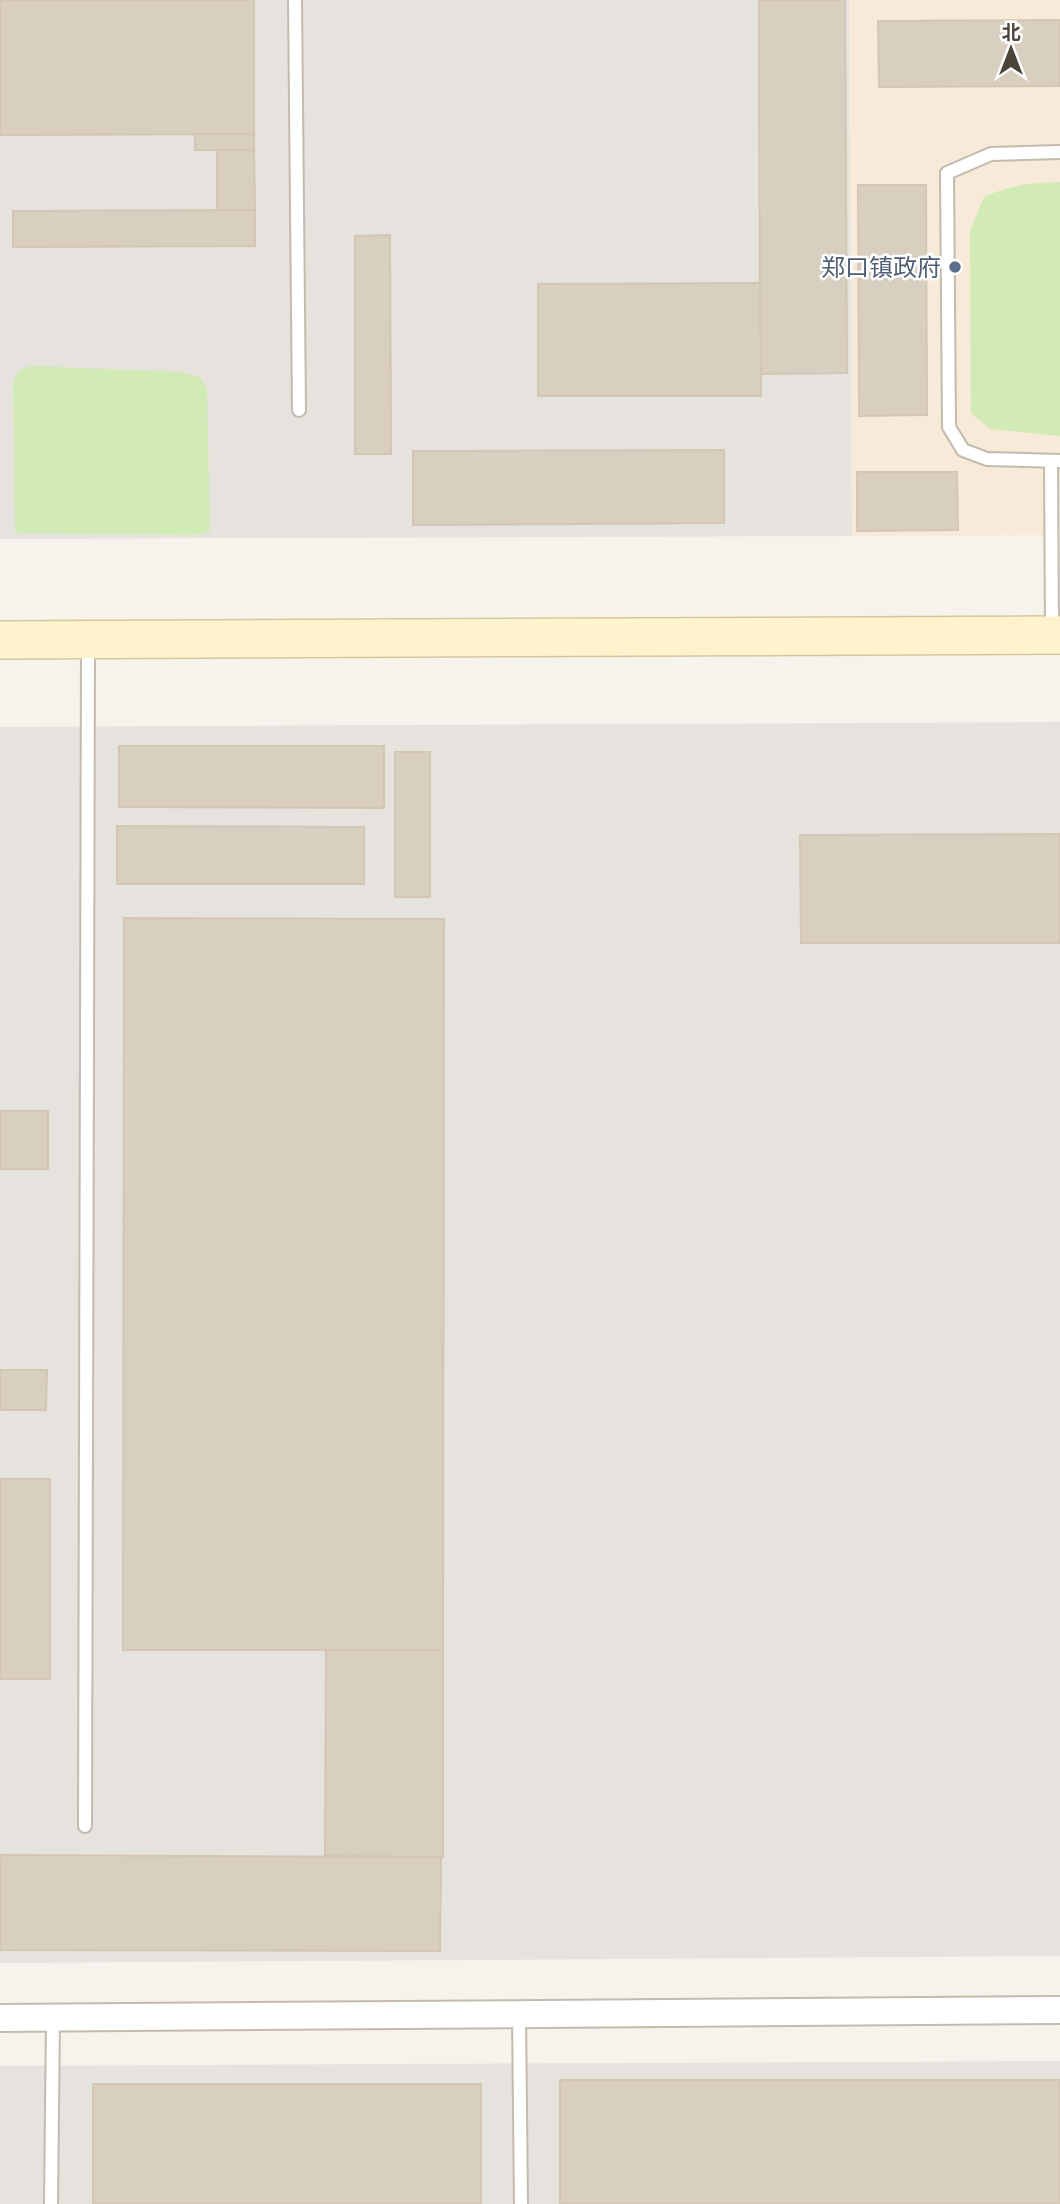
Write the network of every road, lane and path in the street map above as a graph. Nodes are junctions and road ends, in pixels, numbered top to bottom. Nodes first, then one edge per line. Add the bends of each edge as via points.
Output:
1 (295, 0) edge
2 (1060, 152) edge
3 (299, 410) dead end
4 (1055, 461) edge
5 (1056, 635) edge
6 (88, 639) junction
7 (0, 640) edge
8 (85, 1826) dead end
9 (1060, 2010) edge
10 (519, 2014) junction
11 (0, 2018) edge
12 (53, 2018) junction
13 (51, 2204) edge
14 (521, 2204) edge

1 - 3 lane
2 - 4 lane via 991,153 947,173 949,427 963,450 987,459
4 - 5 lane
5 - 6 street
6 - 7 street
6 - 8 lane
9 - 10 street
10 - 12 street
10 - 14 lane
11 - 12 street
12 - 13 lane

